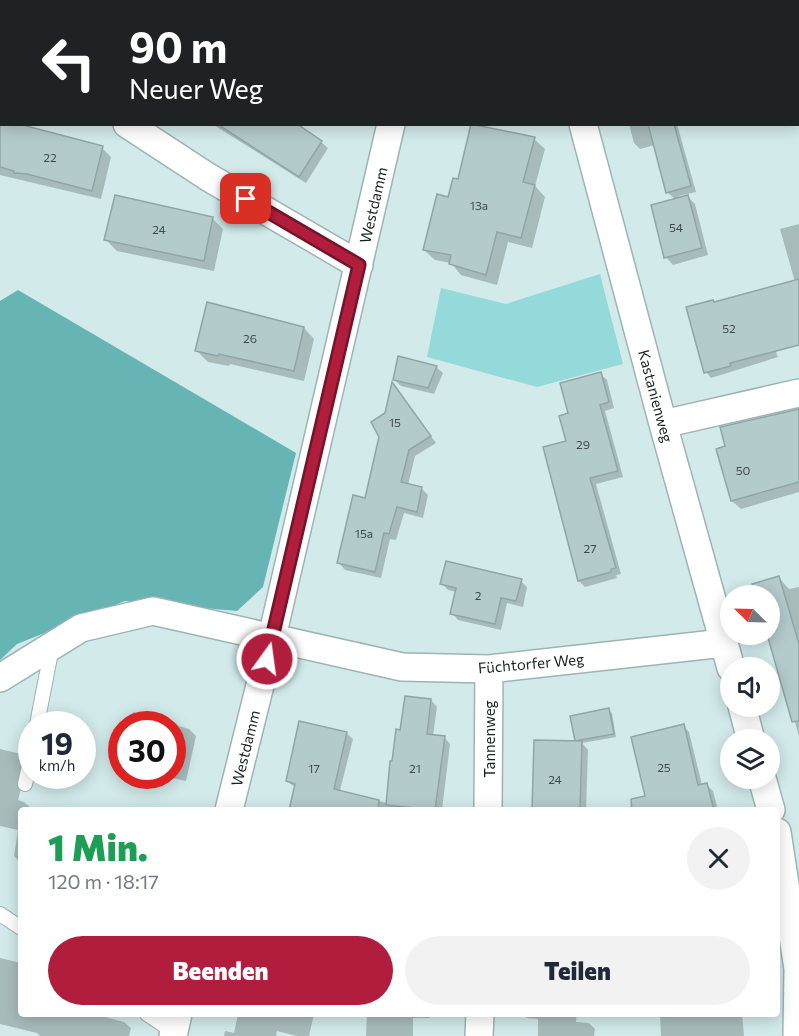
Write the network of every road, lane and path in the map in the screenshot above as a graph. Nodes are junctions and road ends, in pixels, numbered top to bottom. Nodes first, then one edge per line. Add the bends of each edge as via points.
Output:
1 (130, 126) edge
2 (392, 126) edge
3 (585, 126) edge
4 (359, 265) junction
5 (799, 393) edge
6 (663, 424) junction
7 (272, 637) junction
8 (52, 646) junction
9 (728, 655) edge
10 (489, 669) junction
11 (0, 678) edge
12 (40, 711) edge
13 (765, 789) edge
14 (230, 807) edge
15 (488, 807) edge
16 (770, 807) edge
17 (780, 850) edge
18 (0, 914) edge
19 (18, 926) edge
20 (797, 952) edge
21 (153, 1017) edge
22 (480, 1017) edge
23 (175, 1027) edge
24 (479, 1036) edge
25 (797, 1036) edge

1 - 4 street via 208,177
2 - 4 street, Westdamm
3 - 6 street, Kastanienweg
4 - 7 street, Westdamm
5 - 6 street
6 - 9 street, Kastanienweg
7 - 8 street, Füchtorfer Weg via 153,611 81,628
7 - 10 street, Füchtorfer Weg via 402,667
7 - 14 street, Westdamm
8 - 11 street, Füchtorfer Weg
8 - 12 lane
9 - 10 street, Füchtorfer Weg
10 - 15 street, Tannenweg
13 - 16 street
17 - 20 street
18 - 19 lane
20 - 25 street
21 - 23 lane
22 - 24 street

